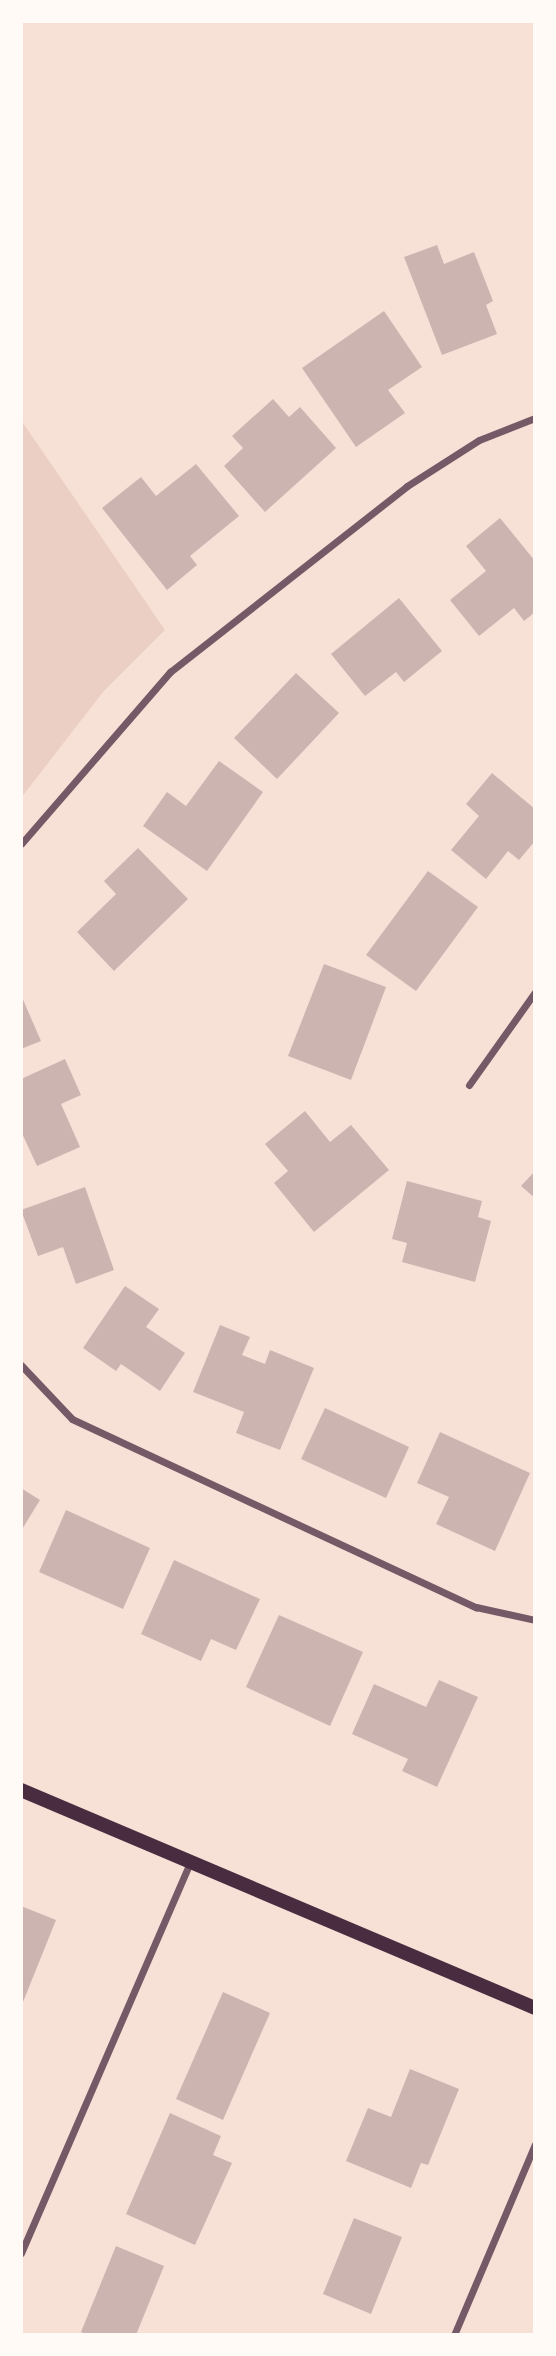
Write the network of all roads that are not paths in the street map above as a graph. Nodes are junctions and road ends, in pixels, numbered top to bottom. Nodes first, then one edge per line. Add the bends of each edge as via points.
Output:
1 (535, 418) edge
2 (21, 844) edge
3 (535, 992) edge
4 (469, 1085) dead end
5 (21, 1365) edge
6 (535, 1620) edge
7 (21, 1790) edge
8 (190, 1861) junction
9 (535, 2008) edge
10 (535, 2144) edge
11 (21, 2253) edge
12 (454, 2335) edge

1 - 2 street via 479,440 407,486 170,672
3 - 4 street
5 - 6 street via 72,1419 476,1607
7 - 8 main road
8 - 9 main road
8 - 11 street
10 - 12 street

